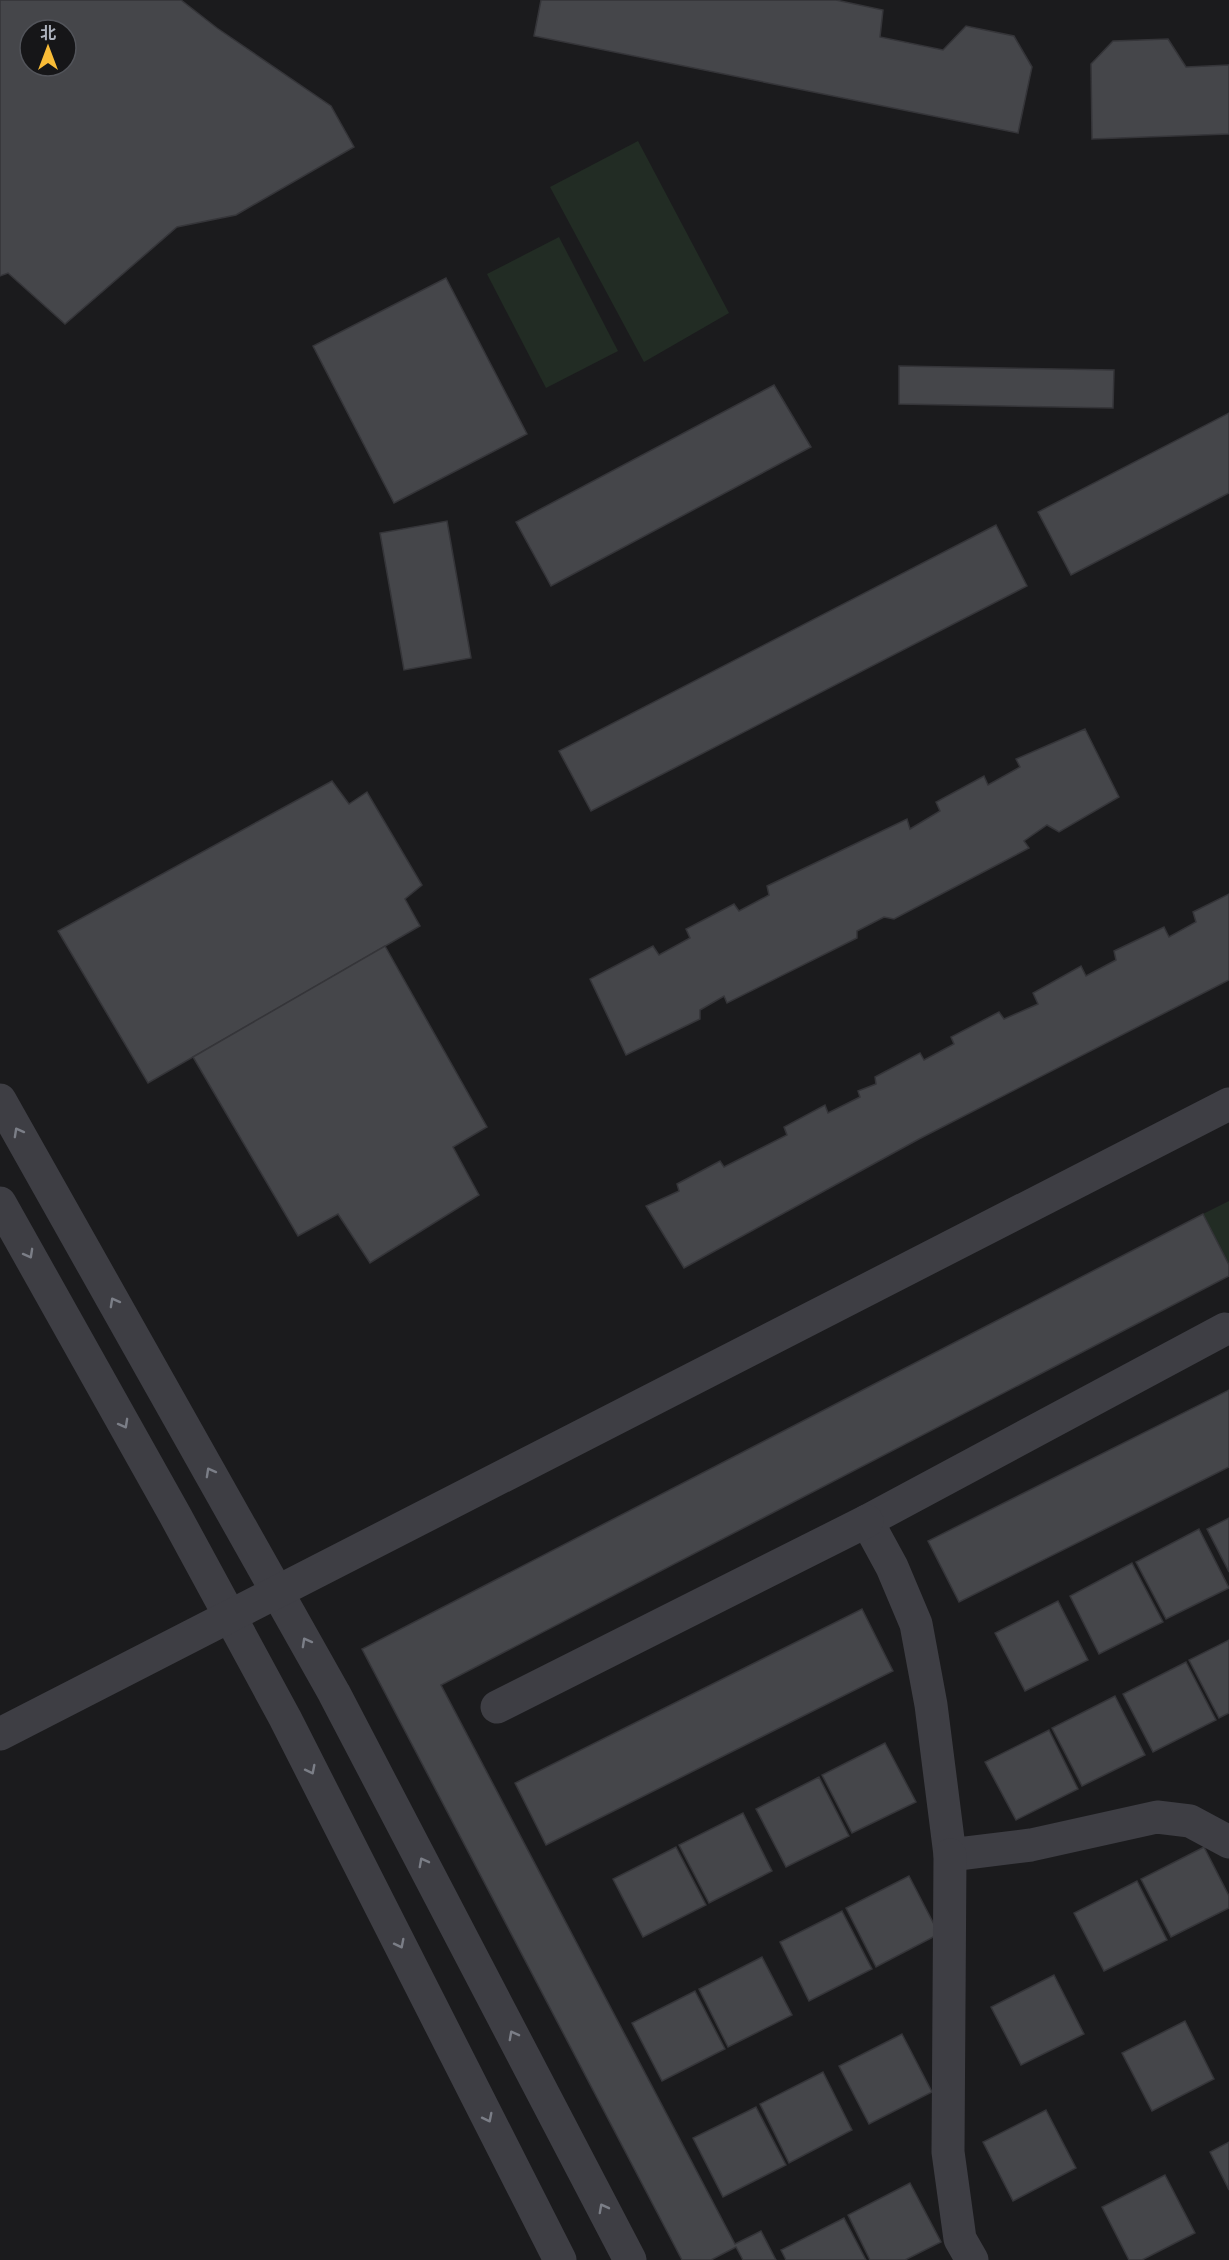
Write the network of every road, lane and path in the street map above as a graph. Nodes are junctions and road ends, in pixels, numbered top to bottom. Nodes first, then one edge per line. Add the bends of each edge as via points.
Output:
1 (0, 1100) edge
2 (1229, 1104) edge
3 (0, 1203) edge
4 (1225, 1329) dead end
5 (867, 1521) junction
6 (277, 1592) junction
7 (230, 1616) junction
8 (497, 1707) dead end
9 (0, 1734) edge
10 (1229, 1842) edge
11 (950, 1855) junction
12 (560, 2260) edge
13 (630, 2260) edge
14 (972, 2260) edge

6 -> 1 street
2 - 6 street
3 -> 7 street
4 - 5 street
5 - 8 street
5 - 11 street via 916,1624 931,1705
6 - 7 street
13 -> 6 street via 340,1704
7 - 9 street
7 -> 12 street
10 - 11 street via 1190,1821 1157,1817 1031,1845
11 - 14 street via 948,2152 960,2240

